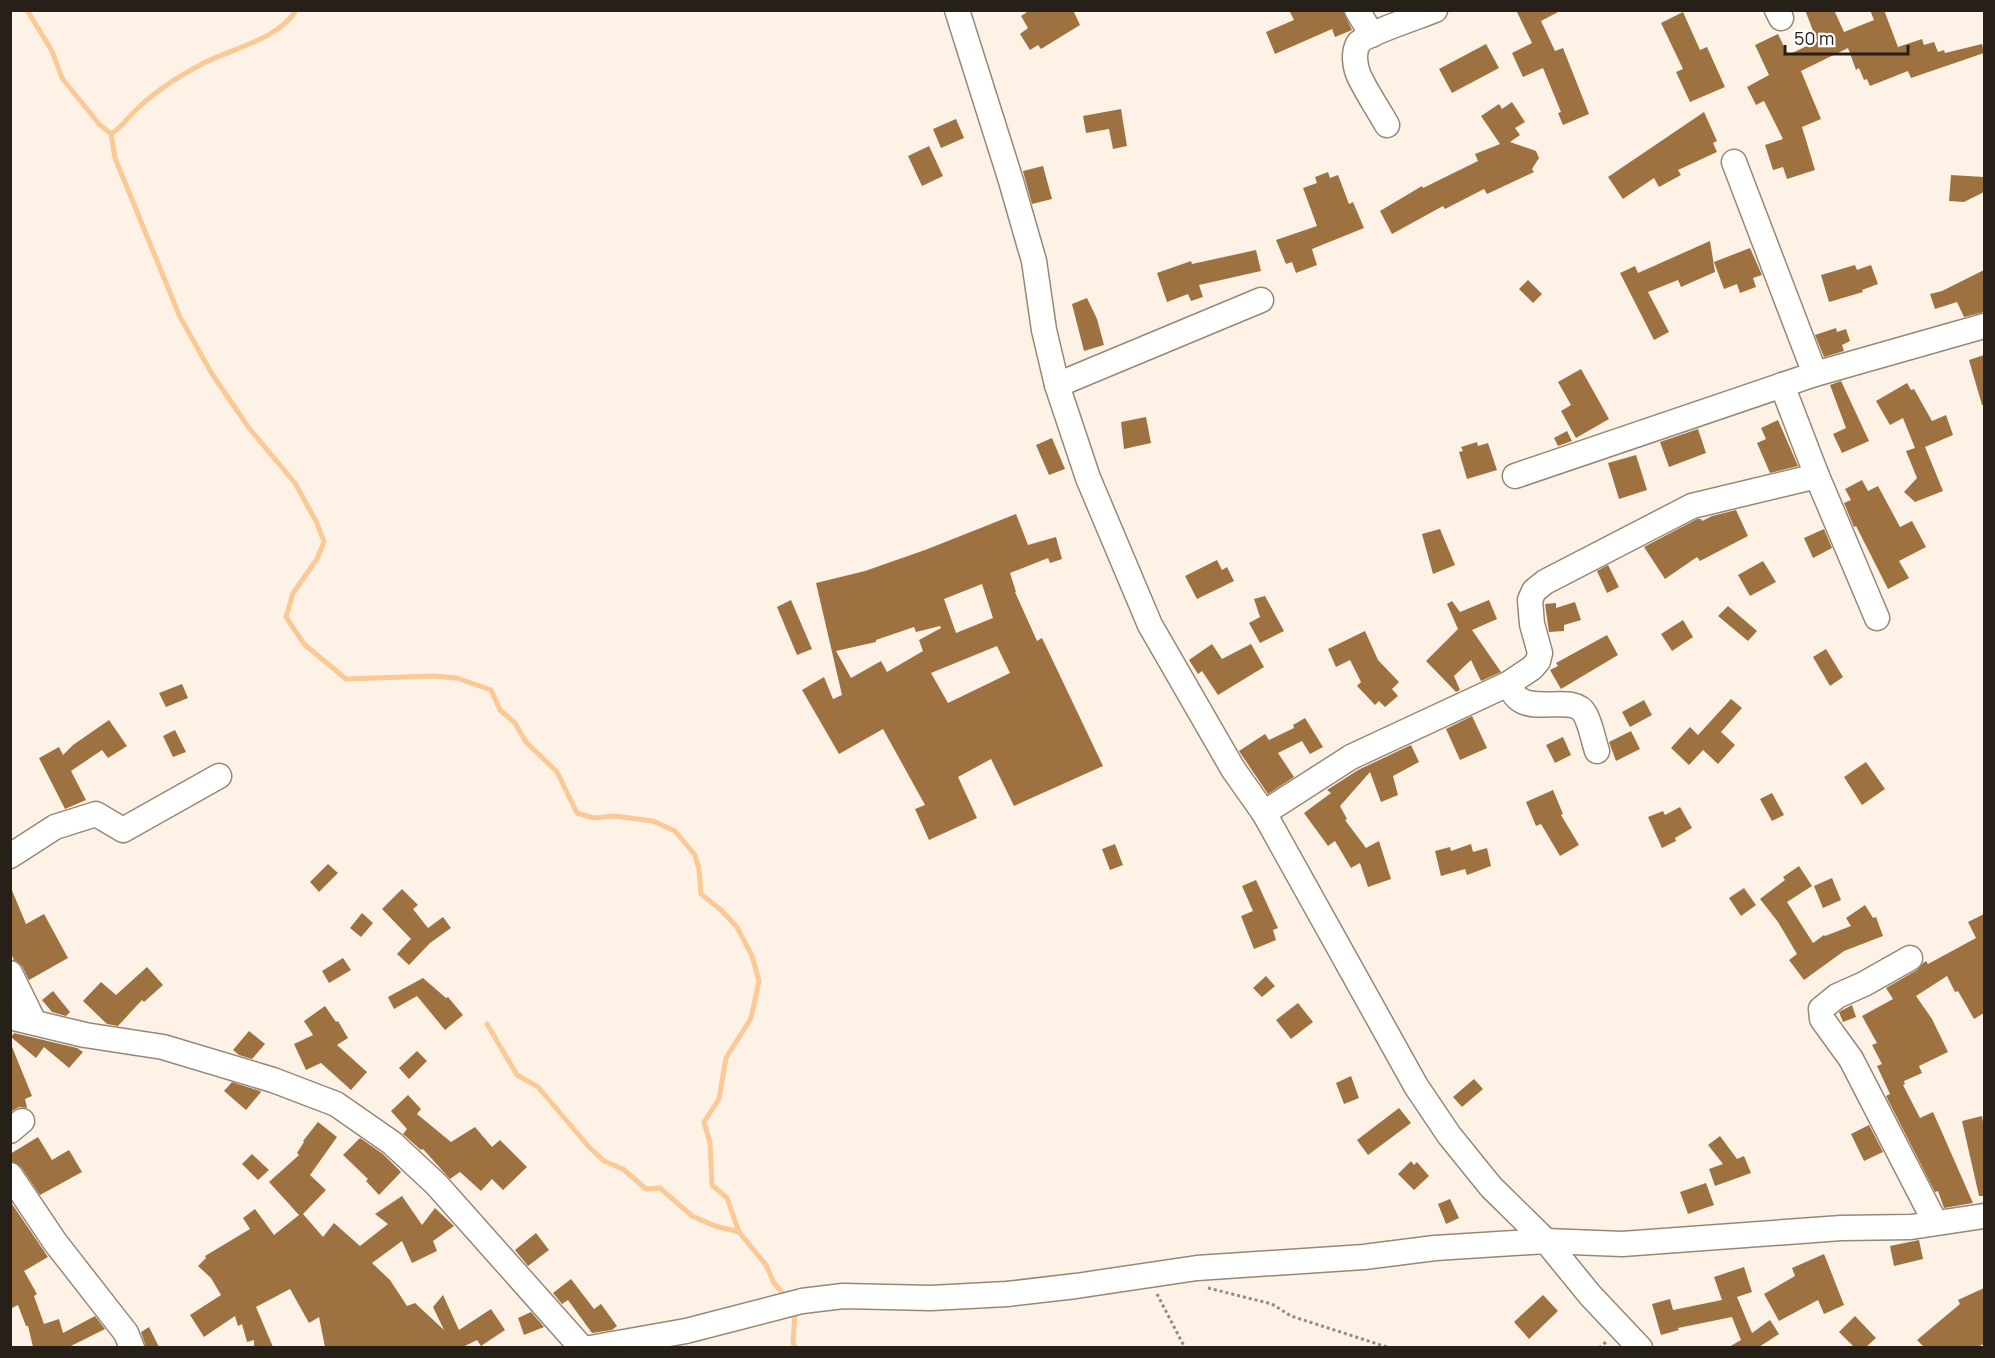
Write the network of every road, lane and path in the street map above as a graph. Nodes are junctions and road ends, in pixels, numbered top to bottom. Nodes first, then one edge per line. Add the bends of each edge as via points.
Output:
1 (957, 10) edge
2 (1357, 10) edge
3 (1435, 10) edge
4 (1372, 35) junction
5 (1387, 124) dead end
6 (1734, 162) dead end
7 (1261, 300) dead end
8 (1984, 326) edge
9 (1815, 375) junction
10 (1057, 385) junction
11 (1782, 385) junction
12 (1515, 476) dead end
13 (1817, 476) junction
14 (1876, 618) dead end
15 (1508, 684) junction
16 (1597, 751) dead end
17 (219, 776) dead end
18 (1264, 813) junction
19 (10, 856) edge
20 (1910, 958) dead end
21 (10, 973) edge
22 (10, 1017) edge
23 (34, 1022) junction
24 (10, 1175) edge
25 (1984, 1216) edge
26 (1935, 1222) junction
27 (1546, 1241) junction
28 (1153, 1274) junction
29 (1204, 1287) dead end
30 (132, 1347) edge
31 (582, 1347) edge
32 (590, 1347) edge
33 (1185, 1347) edge
34 (1390, 1347) edge
35 (1640, 1347) edge

1 - 10 street via 1034,261
2 - 4 street
3 - 4 street
4 - 5 street via 1359,43 1354,59 1358,74
6 - 9 street
7 - 10 street
8 - 9 street
9 - 11 street
10 - 18 street via 1088,478 1150,625 1233,769
11 - 12 street
11 - 13 street
13 - 14 street
13 - 15 street via 1692,506 1545,582 1530,600 1540,653 1538,661
15 - 16 street via 1516,698 1526,704 1575,705 1585,712
15 - 18 street via 1351,757
17 - 19 street via 123,830 96,814 55,827
18 - 27 street via 1416,1086 1491,1187
20 - 26 street via 1837,996 1821,1009 1822,1019 1851,1059
21 - 23 street
22 - 23 street
23 - 31 street via 85,1035 163,1047 273,1080 336,1104 392,1143 437,1185
24 - 30 street via 55,1242 126,1333
25 - 26 street
26 - 27 street via 1911,1227 1841,1228 1622,1244
27 - 28 street
27 - 35 street
28 - 32 street via 1007,1294 931,1298 843,1296 812,1300 686,1331
28 - 33 path via 1158,1298
29 - 34 path via 1272,1304 1292,1316

